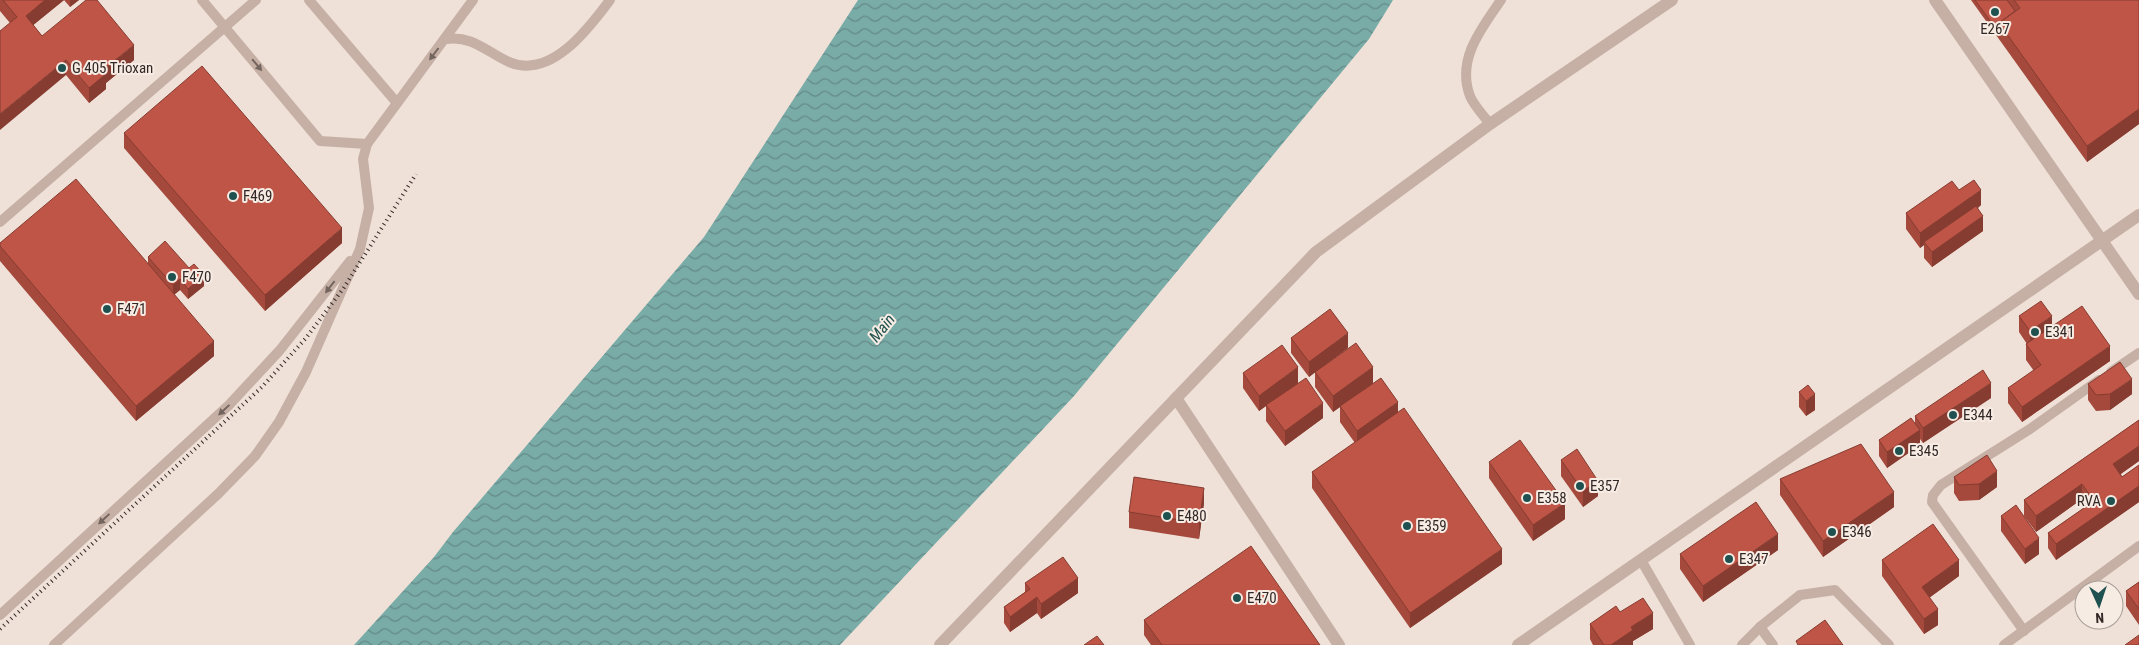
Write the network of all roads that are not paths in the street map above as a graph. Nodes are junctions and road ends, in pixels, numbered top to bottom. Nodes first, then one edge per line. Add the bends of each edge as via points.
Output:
1 (202, 0) edge
2 (256, 0) edge
3 (309, 0) edge
4 (474, 0) edge
5 (610, 0) edge
6 (1501, 0) edge
7 (1672, 0) edge
8 (1935, 0) edge
9 (225, 28) junction
10 (446, 39) junction
11 (397, 103) junction
12 (1490, 124) junction
13 (367, 144) junction
14 (2139, 215) edge
15 (0, 222) edge
16 (2103, 241) junction
17 (360, 249) junction
18 (2139, 294) edge
19 (2139, 352) edge
20 (1176, 398) junction
21 (2139, 546) edge
22 (1641, 560) junction
23 (0, 615) edge
24 (1760, 626) junction
25 (2024, 631) junction
26 (54, 645) edge
27 (940, 645) edge
28 (1339, 645) edge
29 (1518, 645) edge
30 (1690, 645) edge
31 (1742, 645) edge
32 (1773, 645) edge
33 (1890, 645) edge
34 (2004, 645) edge

1 - 9 lane
2 - 9 lane
3 - 11 lane
4 - 10 lane
5 - 10 lane via 565,52 532,65 510,63 472,41
6 - 12 lane via 1474,40 1467,57 1469,93
7 - 12 street
8 - 16 street
9 -> 13 lane via 320,141
9 - 15 lane
10 -> 11 lane
11 - 13 lane
12 - 20 street via 1316,252
13 - 17 lane via 363,159 369,208
14 - 16 street
16 - 18 street
16 - 22 street
17 -> 23 lane via 280,350 229,405
17 - 26 lane via 306,372 279,422 255,456
19 - 25 lane via 2030,429 1941,485 1933,496 1932,502
20 - 27 street
20 - 28 street
21 - 25 lane
22 - 29 street
22 - 30 lane
24 - 31 lane
24 - 32 lane
24 - 33 lane via 1800,595 1835,590
25 - 34 lane

